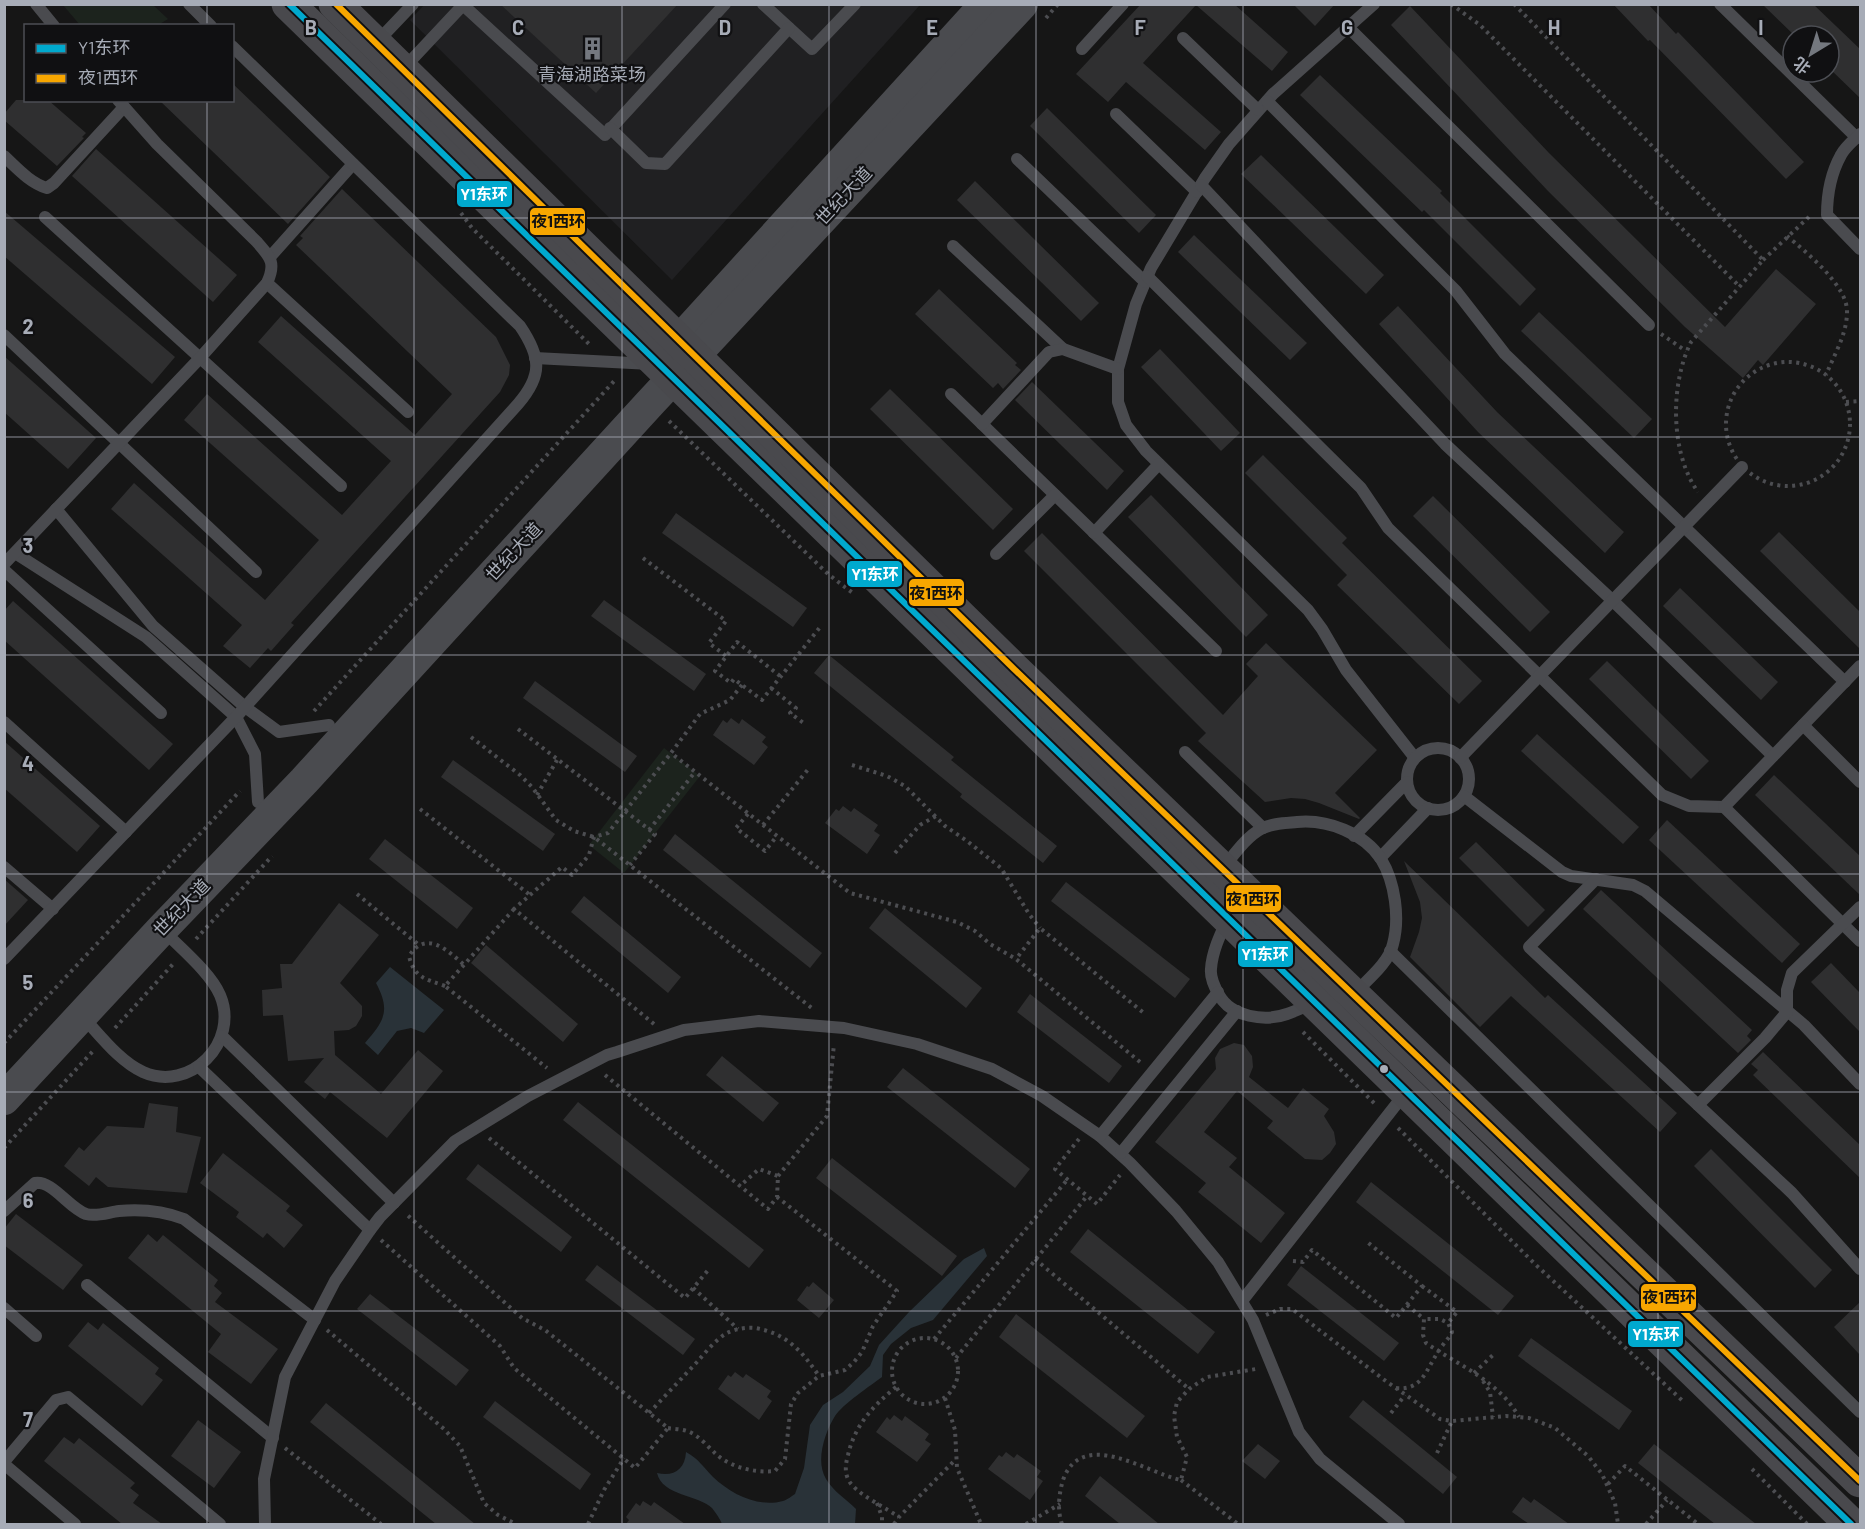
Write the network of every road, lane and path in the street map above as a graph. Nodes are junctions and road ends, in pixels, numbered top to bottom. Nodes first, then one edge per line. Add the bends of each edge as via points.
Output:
1 (36, 4) edge
2 (189, 4) edge
3 (288, 4) edge
4 (335, 4) edge
5 (413, 4) edge
6 (724, 4) edge
7 (763, 4) edge
8 (855, 4) edge
9 (1022, 4) edge
10 (1123, 4) edge
11 (1374, 4) edge
12 (1451, 4) edge
13 (1514, 4) edge
14 (1720, 4) edge
15 (463, 5) edge
16 (974, 12) edge
17 (52, 24) edge
18 (209, 24) edge
19 (1348, 27) junction
20 (789, 28) junction
21 (1183, 38) dead end
22 (376, 44) junction
23 (234, 48) edge
24 (1082, 49) dead end
25 (402, 70) junction
26 (121, 104) edge
27 (1263, 105) junction
28 (1116, 114) dead end
29 (610, 128) junction
30 (1859, 136) edge
31 (4, 156) edge
32 (1017, 159) dead end
33 (353, 164) junction
34 (1199, 188) junction
35 (1827, 201) junction
36 (45, 217) dead end
37 (1787, 236) junction
38 (953, 246) dead end
39 (1860, 249) edge
40 (270, 257) junction
41 (1763, 260) junction
42 (1146, 279) junction
43 (267, 283) junction
44 (1739, 286) junction
45 (1649, 325) joint
46 (4, 335) edge
47 (688, 348) junction
48 (1063, 350) junction
49 (1686, 351) junction
50 (200, 358) junction
51 (535, 358) junction
52 (654, 369) junction
53 (1118, 369) junction
54 (1826, 375) junction
55 (951, 394) dead end
56 (1860, 401) edge
57 (1846, 402) junction
58 (408, 412) dead end
59 (982, 424) junction
60 (119, 443) junction
61 (1159, 464) junction
62 (1742, 467) junction
63 (341, 486) dead end
64 (1055, 495) junction
65 (1706, 503) junction
66 (56, 509) junction
67 (1682, 527) junction
68 (1094, 533) junction
69 (996, 554) dead end
70 (643, 558) dead end
71 (7, 561) edge
72 (256, 572) dead end
73 (1612, 600) junction
74 (821, 626) dead end
75 (1216, 651) dead end
76 (726, 656) junction
77 (1860, 666) edge
78 (780, 676) junction
79 (1539, 676) junction
80 (1845, 682) junction
81 (742, 685) junction
82 (771, 688) junction
83 (245, 707) junction
84 (161, 713) dead end
85 (236, 717) junction
86 (4, 722) edge
87 (805, 724) dead end
88 (329, 725) junction
89 (1803, 725) junction
90 (518, 729) dead end
91 (295, 732) junction
92 (471, 736) dead end
93 (1185, 752) dead end
94 (670, 753) junction
95 (1773, 756) junction
96 (1415, 758) junction
97 (1460, 758) junction
98 (556, 760) junction
99 (852, 765) dead end
100 (810, 767) dead end
101 (695, 772) junction
102 (1407, 782) junction
103 (1860, 782) edge
104 (257, 788) junction
105 (537, 795) junction
106 (1464, 796) junction
107 (1724, 807) junction
108 (1428, 808) junction
109 (420, 809) dead end
110 (625, 812) junction
111 (748, 814) junction
112 (936, 816) junction
113 (763, 825) junction
114 (1263, 828) junction
115 (649, 830) junction
116 (126, 832) junction
117 (777, 836) junction
118 (1354, 836) junction
119 (594, 837) junction
120 (895, 853) dead end
121 (1380, 858) junction
122 (630, 865) junction
123 (4, 867) edge
124 (1596, 879) junction
125 (1212, 880) junction
126 (357, 894) dead end
127 (530, 895) junction
128 (1860, 907) edge
129 (53, 909) junction
130 (514, 909) junction
131 (1227, 918) junction
132 (1843, 924) junction
133 (1040, 928) junction
134 (162, 929) junction
135 (1860, 941) edge
136 (419, 945) junction
137 (1390, 951) junction
138 (4, 959) edge
139 (1016, 959) junction
140 (463, 964) junction
141 (445, 986) junction
142 (1218, 992) junction
143 (1337, 1006) junction
144 (1237, 1011) junction
145 (1787, 1012) junction
146 (1145, 1014) dead end
147 (81, 1016) junction
148 (836, 1028) junction
149 (667, 1035) junction
150 (222, 1036) junction
151 (4, 1043) edge
152 (590, 1063) junction
153 (199, 1067) junction
154 (4, 1070) edge
155 (1152, 1072) junction
156 (560, 1079) junction
157 (1860, 1084) edge
158 (1406, 1092) junction
159 (4, 1099) edge
160 (1698, 1105) junction
161 (477, 1128) junction
162 (1088, 1128) junction
163 (1100, 1136) junction
164 (1125, 1158) junction
165 (778, 1176) junction
166 (1067, 1180) junction
167 (740, 1185) junction
168 (1086, 1196) junction
169 (777, 1197) junction
170 (394, 1203) junction
171 (4, 1210) edge
172 (370, 1230) junction
173 (1366, 1241) dead end
174 (1280, 1252) junction
175 (1035, 1259) junction
176 (709, 1269) dead end
177 (1860, 1269) edge
178 (87, 1285) dead end
179 (1422, 1286) junction
180 (693, 1288) junction
181 (1242, 1301) junction
182 (1407, 1305) junction
183 (4, 1308) edge
184 (1424, 1319) junction
185 (315, 1320) junction
186 (1253, 1320) junction
187 (1448, 1323) junction
188 (738, 1330) junction
189 (36, 1336) dead end
190 (934, 1339) junction
191 (1438, 1351) junction
192 (1494, 1354) dead end
193 (956, 1358) junction
194 (1271, 1366) junction
195 (1474, 1373) junction
196 (819, 1376) junction
197 (1480, 1377) junction
198 (896, 1387) junction
199 (1395, 1388) junction
200 (1189, 1389) junction
201 (1405, 1395) junction
202 (945, 1398) junction
203 (1860, 1412) edge
204 (649, 1413) junction
205 (1391, 1413) dead end
206 (1493, 1417) junction
207 (1520, 1417) junction
208 (1452, 1421) junction
209 (668, 1428) junction
210 (273, 1438) junction
211 (1437, 1453) dead end
212 (624, 1458) junction
213 (957, 1459) junction
214 (4, 1463) edge
215 (1181, 1480) junction
216 (1860, 1481) edge
217 (1608, 1484) junction
218 (1667, 1500) junction
219 (876, 1502) junction
220 (1060, 1504) junction
221 (899, 1517) junction
222 (508, 1520) junction
223 (75, 1524) edge
224 (220, 1524) edge
225 (265, 1524) edge
226 (381, 1524) edge
227 (504, 1524) edge
228 (516, 1524) edge
229 (588, 1524) edge
230 (882, 1524) edge
231 (894, 1524) edge
232 (981, 1524) edge
233 (1026, 1524) edge
234 (1062, 1524) edge
235 (1238, 1524) edge
236 (1399, 1524) edge
237 (1618, 1524) edge
238 (1646, 1524) edge
239 (1698, 1524) edge
240 (1851, 1524) edge

1 - 17 lane
2 - 18 lane
3 - 52 main road
4 - 22 main road
5 - 22 lane
6 - 29 lane
7 - 20 lane
8 - 20 lane via 812,49
9 - 47 street, 世纪大道
10 - 24 lane
11 - 19 lane
12 - 44 path via 1480,25
13 - 41 path
14 - 30 lane
15 - 25 lane
15 - 29 lane via 604,135
16 - 47 street, 世纪大道
19 - 27 lane
19 - 45 lane
20 - 29 lane via 664,164 646,163
21 - 27 lane
22 - 25 main road
23 - 33 lane
25 - 47 main road
26 - 31 lane via 47,188 28,178
26 - 40 lane
27 - 34 lane via 1229,144
27 - 67 lane via 1456,291 1505,354
28 - 34 lane
30 - 35 lane via 1842,153
32 - 42 lane
33 - 40 lane
33 - 51 lane via 520,326 532,344
34 - 42 lane
34 - 73 lane via 1445,444
35 - 37 path
35 - 39 lane via 1827,215
36 - 50 lane
37 - 41 path
37 - 54 path via 1840,289 1848,310 1845,329
38 - 48 lane
40 - 43 lane via 272,272
41 - 44 path
42 - 53 lane
42 - 79 lane via 1361,488 1388,528
43 - 50 lane
43 - 58 lane
44 - 49 path
45 - 49 path
46 - 60 lane
47 - 52 street, 世纪大道
47 - 125 main road via 1014,669
48 - 53 lane
48 - 59 lane via 1049,352
49 - 65 path via 1675,419 1690,481
50 - 60 lane
50 - 63 lane
51 - 52 lane
51 - 83 lane via 537,371 531,390
52 - 88 street, 世纪大道
52 - 91 path via 402,616
52 - 125 main road
52 - 134 street, 世纪大道 via 304,781
53 - 61 lane via 1118,402 1126,425
54 - 57 path
54 - 62 path via 1808,365 1788,361 1767,365 1742,382 1727,409 1725,430
55 - 59 lane
56 - 57 path
57 - 62 path via 1850,429 1845,449 1834,466 1818,479 1799,486 1778,486
59 - 64 lane
60 - 66 lane
60 - 72 lane
61 - 68 lane
61 - 96 lane via 1308,610 1346,670
62 - 65 lane
64 - 68 lane
64 - 69 lane
65 - 67 lane
66 - 71 lane
66 - 83 lane via 153,626
67 - 73 lane
67 - 80 lane
68 - 75 lane
70 - 76 path via 726,621 709,643
71 - 84 lane
71 - 85 lane via 146,637
73 - 79 lane
73 - 95 lane
74 - 78 path
76 - 78 path via 737,642
76 - 81 path via 715,670 731,683 734,679
77 - 80 lane
78 - 82 path
79 - 97 lane
79 - 107 lane via 1662,795 1689,806
80 - 89 lane
81 - 82 path via 762,700
81 - 94 path via 730,700 700,714
82 - 87 path via 796,708 790,713
83 - 85 lane
83 - 91 lane via 279,732
85 - 104 lane via 255,754
85 - 116 lane
86 - 116 lane
88 - 91 lane
88 - 104 street, 世纪大道
89 - 95 lane
89 - 103 lane
90 - 98 path
92 - 105 path
93 - 114 lane
94 - 101 path
94 - 110 path
95 - 107 lane
96 - 97 lane via 1432,748 1443,748
96 - 102 lane
97 - 106 lane via 1469,776
98 - 105 path
98 - 110 path
99 - 112 path via 905,786
100 - 113 path
101 - 111 path
101 - 115 path
102 - 108 lane via 1412,796
102 - 118 lane
104 - 151 path
104 - 154 street, 世纪大道
105 - 119 path via 556,820
106 - 108 lane via 1448,808
106 - 124 lane via 1562,872
107 - 132 lane
108 - 121 lane
109 - 127 path
110 - 115 path
110 - 119 path via 608,833
111 - 113 path
111 - 117 path via 736,828 765,851
112 - 120 path via 920,825
112 - 133 path via 1000,868
113 - 117 path
114 - 118 lane via 1314,820 1338,826
114 - 125 lane
115 - 122 path via 654,834
116 - 129 lane
117 - 139 path via 850,892 957,922
118 - 121 lane
119 - 122 path
119 - 127 path via 589,855 572,875 562,867
121 - 137 lane via 1395,902 1396,924
122 - 148 path
123 - 129 lane
124 - 145 lane via 1645,891
124 - 160 lane via 1529,947
125 - 131 main road
125 - 143 main road
126 - 136 path
127 - 130 path
128 - 132 lane
129 - 138 lane
130 - 140 path
130 - 149 path
131 - 142 lane via 1210,970
131 - 143 main road
132 - 135 lane
132 - 145 lane via 1792,973
133 - 139 path
133 - 146 path
134 - 147 street, 世纪大道
134 - 150 lane via 221,996 225,1016
136 - 140 path via 438,945
136 - 141 path via 409,956 412,968 423,978
137 - 143 lane via 1385,961
137 - 203 lane
139 - 155 path
140 - 141 path
141 - 156 path
142 - 144 lane
142 - 155 lane
143 - 144 lane via 1275,1016 1244,1015
143 - 158 main road
143 - 216 main road
144 - 164 lane
145 - 157 lane via 1804,1024
145 - 160 lane
147 - 153 lane via 129,1063 145,1073 163,1077 182,1075
147 - 159 street, 世纪大道
148 - 149 lane via 759,1021
148 - 162 lane via 917,1044 992,1069 1042,1096
148 - 165 path via 827,1116
149 - 152 lane
150 - 153 lane via 213,1054
150 - 170 lane
152 - 156 lane
152 - 167 path
153 - 172 lane
155 - 163 lane
156 - 161 lane
158 - 174 lane
158 - 240 main road
160 - 177 lane via 1792,1193
161 - 170 lane via 455,1142
161 - 180 path via 686,1298
162 - 163 lane
162 - 166 path via 1055,1170
163 - 164 lane
164 - 168 path via 1096,1204
164 - 181 lane via 1218,1262
165 - 167 path via 759,1169
165 - 169 path
166 - 168 path
166 - 190 path
167 - 169 path via 768,1209
168 - 175 path
169 - 196 path via 897,1291 854,1362 845,1370
170 - 172 lane
170 - 204 path via 522,1318 545,1330
171 - 185 lane via 35,1183 42,1182 72,1207 88,1214 164,1211 184,1219
172 - 185 lane via 335,1281
172 - 212 path via 500,1346 514,1368
173 - 179 path
174 - 181 lane
174 - 182 path via 1303,1262 1312,1250 1396,1318
175 - 193 path
175 - 200 path
176 - 180 path
178 - 210 lane
179 - 182 path
179 - 187 path via 1456,1312
180 - 188 path
181 - 186 lane
182 - 184 path
183 - 189 lane
184 - 187 path
184 - 191 path via 1426,1343
185 - 210 lane via 285,1377
185 - 222 path via 444,1429 460,1446 484,1503
186 - 194 lane
186 - 199 path via 1292,1309
187 - 191 path via 1452,1332
188 - 196 path via 747,1327 780,1335 805,1355
188 - 204 path via 728,1332 710,1347
190 - 193 path
190 - 198 path via 912,1340 903,1346 892,1365
191 - 195 path
191 - 199 path via 1421,1380 1405,1389
192 - 195 path
193 - 202 path via 957,1380
194 - 200 path via 1208,1377
194 - 236 lane via 1299,1432 1320,1459
195 - 197 path
196 - 209 path via 791,1404 785,1459 775,1471 762,1473 743,1468 720,1457 688,1431
197 - 206 path via 1490,1392
197 - 207 path
198 - 202 path via 913,1402 935,1403
198 - 219 path via 861,1421 846,1461 846,1476 853,1487
199 - 201 path
200 - 215 path via 1177,1402 1174,1416 1187,1457
201 - 205 path
201 - 208 path via 1440,1419
202 - 213 path via 955,1430
204 - 209 path
206 - 207 path
206 - 208 path
207 - 217 path via 1555,1428 1588,1456
208 - 211 path
209 - 212 path via 635,1468
210 - 225 lane via 264,1479
210 - 226 path
212 - 229 path
213 - 221 path
213 - 232 path via 962,1482
214 - 223 lane
214 - 224 lane via 57,1400 68,1397
215 - 220 path via 1127,1461 1087,1455 1073,1461 1065,1474
215 - 235 path
217 - 218 path via 1625,1466
217 - 237 path
218 - 238 path
218 - 239 path
219 - 221 path
219 - 230 path
220 - 233 path
220 - 234 path
221 - 231 path
222 - 227 path
222 - 228 path

